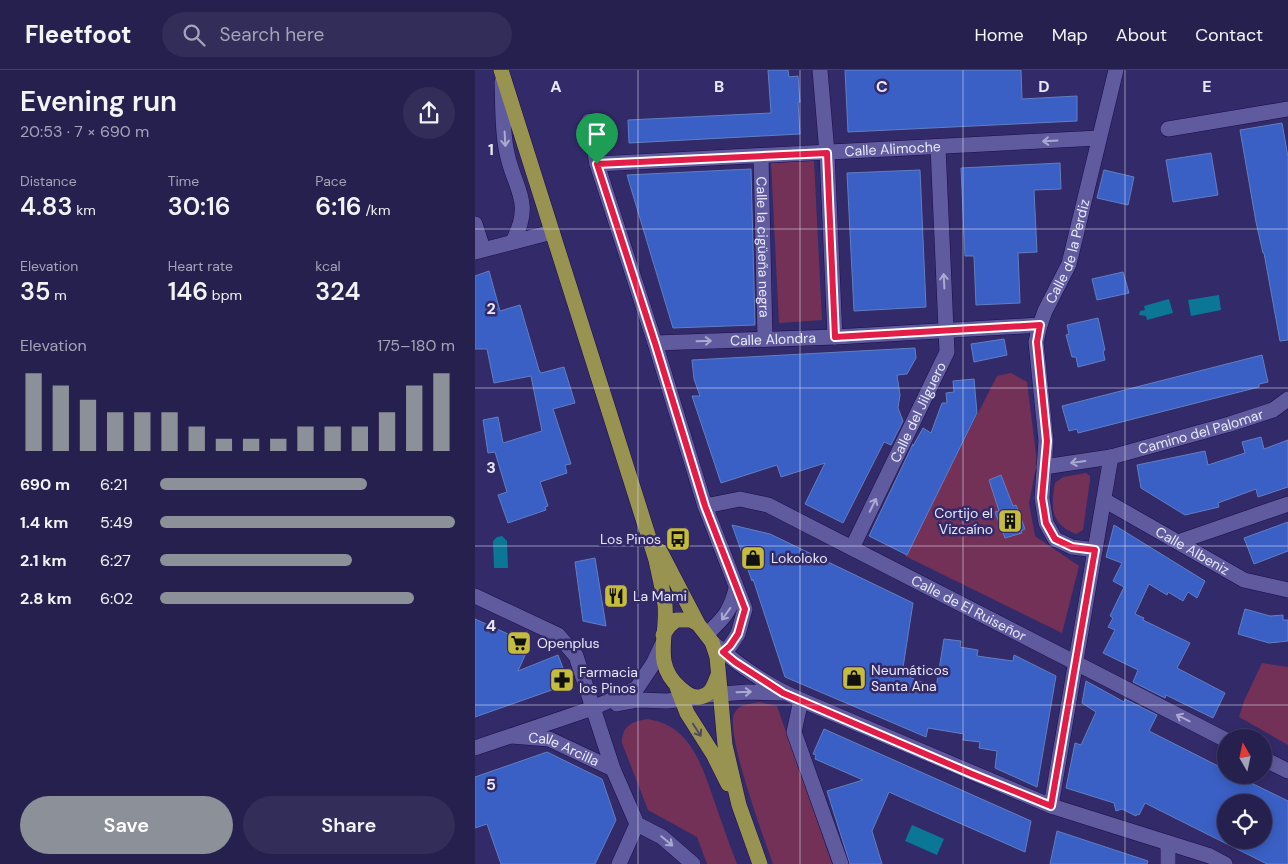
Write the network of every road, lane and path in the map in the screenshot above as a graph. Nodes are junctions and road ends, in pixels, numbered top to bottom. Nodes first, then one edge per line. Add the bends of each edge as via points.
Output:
1 (820, 70) edge
2 (1116, 70) edge
3 (501, 72) edge
4 (1288, 109) edge
5 (589, 121) dead end
6 (1168, 130) dead end
7 (1099, 138) junction
8 (938, 147) junction
9 (827, 153) junction
10 (761, 156) junction
11 (597, 164) junction
12 (475, 224) edge
13 (552, 232) junction
14 (513, 241) junction
15 (479, 250) edge
16 (1040, 325) junction
17 (946, 330) junction
18 (835, 337) junction
19 (765, 340) junction
20 (655, 343) junction
21 (1288, 399) edge
22 (1111, 457) junction
23 (1044, 467) junction
24 (638, 499) junction
25 (1104, 500) junction
26 (1288, 504) edge
27 (705, 506) junction
28 (1178, 542) junction
29 (852, 548) junction
30 (1095, 550) junction
31 (736, 589) junction
32 (1288, 590) edge
33 (475, 596) edge
34 (663, 640) junction
35 (711, 642) junction
36 (1076, 664) junction
37 (718, 675) junction
38 (721, 693) junction
39 (783, 693) junction
40 (690, 695) junction
41 (801, 700) junction
42 (593, 708) junction
43 (1217, 735) edge
44 (513, 736) junction
45 (475, 748) edge
46 (1273, 764) edge
47 (613, 769) junction
48 (1288, 772) edge
49 (739, 805) junction
50 (1051, 806) junction
51 (637, 824) junction
52 (1168, 843) junction
53 (619, 864) edge
54 (693, 864) edge
55 (760, 864) edge
56 (841, 864) edge
57 (1168, 864) edge
58 (1225, 864) edge

1 - 9 street
2 - 7 street, Calle de la Perdiz
3 - 13 highway
3 -> 14 street via 506,149 523,213
4 - 6 street
5 - 11 street
7 -> 8 street, Calle Alimoche
7 - 16 street, Calle de la Perdiz via 1069,264
8 - 9 street, Calle Alimoche
17 -> 8 street, Calle del Jilguero
9 - 10 street, Calle Alimoche
9 - 18 street
10 - 11 street, Calle Alimoche
10 - 19 street, Calle la cigüeña negra
11 - 20 street
12 - 15 street
13 - 14 street
13 - 24 highway
14 - 15 street
16 - 17 street, Calle Alondra
16 - 23 street, Calle de la Perdiz via 1037,342 1047,441
17 - 18 street, Calle Alondra
29 -> 17 street, Calle del Jilguero via 947,352
18 - 19 street, Calle Alondra
20 -> 19 street, Calle Alondra
20 - 27 street
21 - 22 street, Camino del Palomar via 1273,410
22 -> 23 street, Camino del Palomar
22 - 25 street
23 - 30 street, Calle de la Perdiz via 1044,515 1055,539 1072,547
24 - 34 highway via 656,560 665,607
24 - 35 highway via 656,545
25 - 28 street, Calle Albeniz
25 - 30 street
26 - 28 street
27 - 29 street, Calle de El Ruiseñor via 740,499 768,505
27 - 31 street
28 - 32 street, Calle Albeniz via 1244,580
29 - 36 street, Calle de El Ruiseñor
30 - 36 street
31 -> 35 street via 731,607
31 - 35 street via 745,609 738,634 730,646
33 - 42 street via 559,635 576,656
34 - 35 highway via 669,626 676,620 691,620
34 - 40 highway via 662,656 669,676
34 - 42 street, Calle Arcilla via 653,664 637,688
35 - 37 highway
35 - 39 street
43 -> 36 street, Calle de El Ruiseñor
36 - 50 street
37 - 38 highway
37 - 40 highway via 713,691
38 -> 39 street, Calle Arcilla
38 - 40 street, Calle Arcilla
38 - 49 highway via 725,745
39 - 41 street
40 - 42 street, Calle Arcilla via 667,701 638,700
40 -> 49 highway via 687,713
41 - 50 street
41 - 56 street via 794,732
42 - 44 street, Calle Arcilla
42 - 47 street
44 - 45 street, Calle Arcilla
44 - 47 street, Calle Arcilla via 549,739
46 - 48 street
47 - 51 street
49 - 55 highway
50 - 52 street
51 - 53 street
51 -> 54 street via 662,837
52 - 57 street
52 - 58 street

